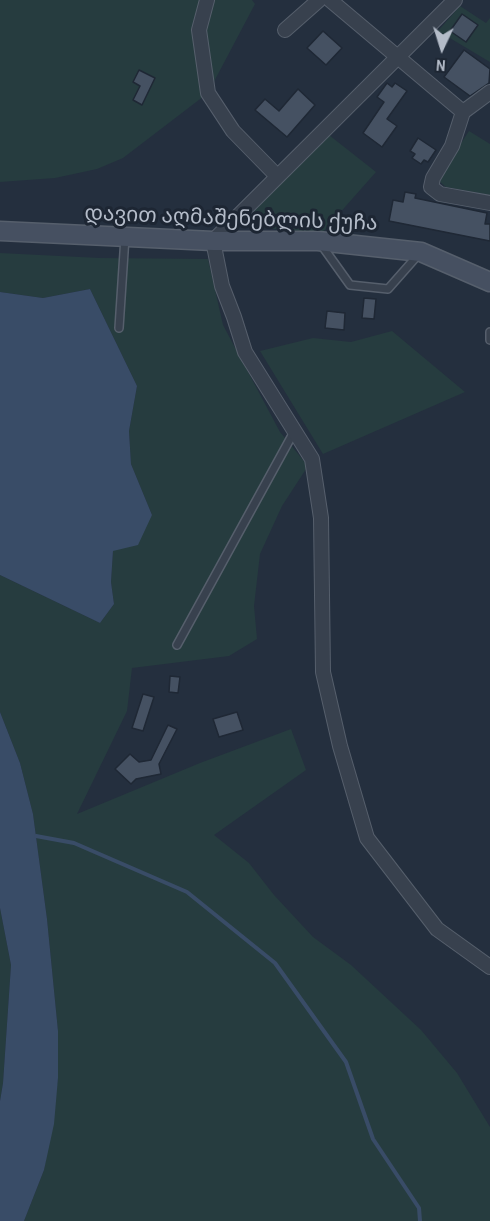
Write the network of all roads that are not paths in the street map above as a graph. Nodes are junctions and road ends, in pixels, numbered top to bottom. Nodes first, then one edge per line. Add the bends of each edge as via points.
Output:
1 (207, 0) edge
2 (319, 0) edge
3 (330, 0) edge
4 (455, 0) edge
5 (285, 30) dead end
6 (398, 56) junction
7 (490, 92) edge
8 (463, 112) junction
9 (277, 176) junction
10 (490, 203) edge
11 (0, 231) edge
12 (124, 237) junction
13 (213, 241) junction
14 (318, 241) junction
15 (422, 252) junction
16 (490, 281) edge
17 (119, 328) dead end
18 (490, 332) edge
19 (490, 340) edge
20 (295, 430) junction
21 (177, 645) dead end
22 (490, 968) edge

1 - 9 street via 199,30 208,93 233,131
2 - 5 street
3 - 6 street
4 - 6 street
6 - 8 street
6 - 9 street
7 - 8 street
8 - 10 street via 452,147 431,187 440,194
9 - 13 street
11 - 12 main road, დავით აღმაშენებლის ქუჩა
12 - 13 main road, დავით აღმაშენებლის ქუჩა
12 - 17 lane
13 - 14 main road, დავით აღმაშენებლის ქუჩა
13 - 20 street via 222,286 245,352
14 - 15 main road, დავით აღმაშენებლის ქუჩა
14 - 15 lane via 350,285 388,290
15 - 16 main road, დავით აღმაშენებლის ქუჩა
18 - 19 lane
20 - 21 lane
20 - 22 street via 312,459 321,518 323,672 367,838 437,929

